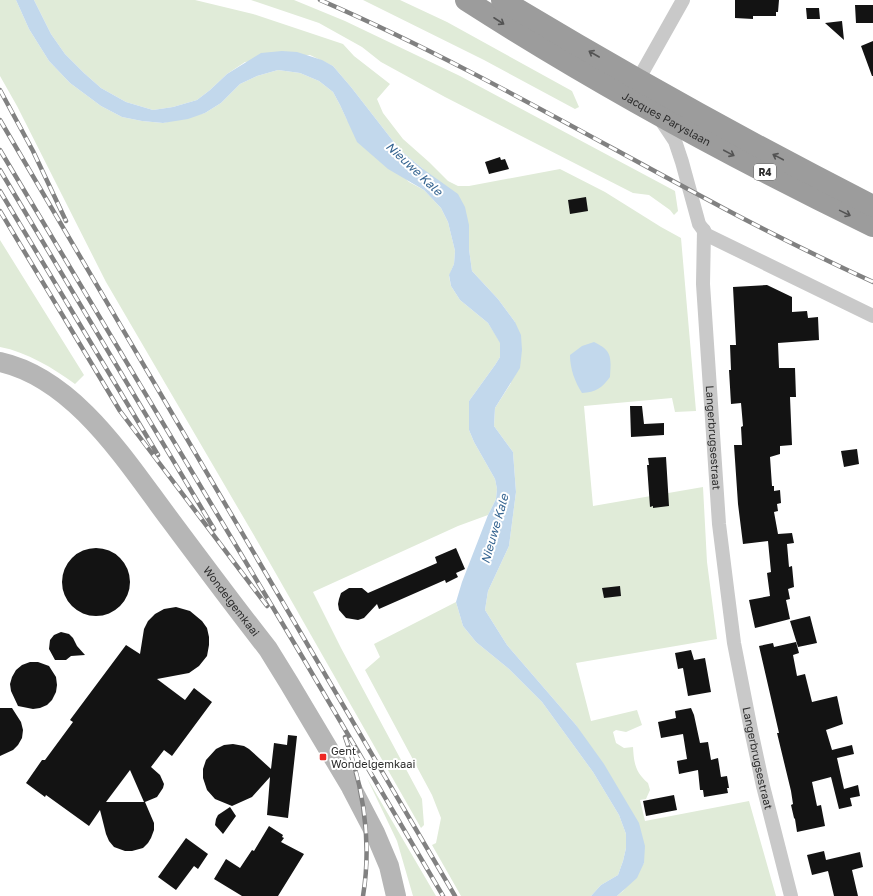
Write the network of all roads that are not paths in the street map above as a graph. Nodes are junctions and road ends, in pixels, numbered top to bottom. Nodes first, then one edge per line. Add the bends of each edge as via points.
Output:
1 (466, 0) edge
2 (502, 0) edge
3 (683, 0) edge
4 (638, 80) junction
5 (658, 115) junction
6 (704, 140) junction
7 (682, 162) junction
8 (873, 206) edge
9 (873, 226) edge
10 (704, 230) junction
11 (873, 316) edge
12 (0, 362) edge
13 (396, 896) edge
14 (791, 896) edge

1 -> 5 highway, Jacques Paryslaan / R4 via 536,45
4 -> 2 highway, Jacques Paryslaan / R4
3 - 4 street
4 - 5 street, Langerbrugsestraat
8 -> 4 highway, Jacques Paryslaan / R4
5 - 6 highway, Jacques Paryslaan / R4
5 - 7 street, Langerbrugsestraat via 675,141
6 - 7 street via 687,144 683,150
6 -> 9 highway, Jacques Paryslaan / R4
7 - 10 street, Langerbrugsestraat via 699,224
10 - 11 street via 707,235
10 - 14 street, Langerbrugsestraat via 703,292 719,516 734,643 761,779
12 - 13 main road, Wondelgemkaai via 26,371 66,394 81,408 110,440 268,649 351,787 375,833 389,866

